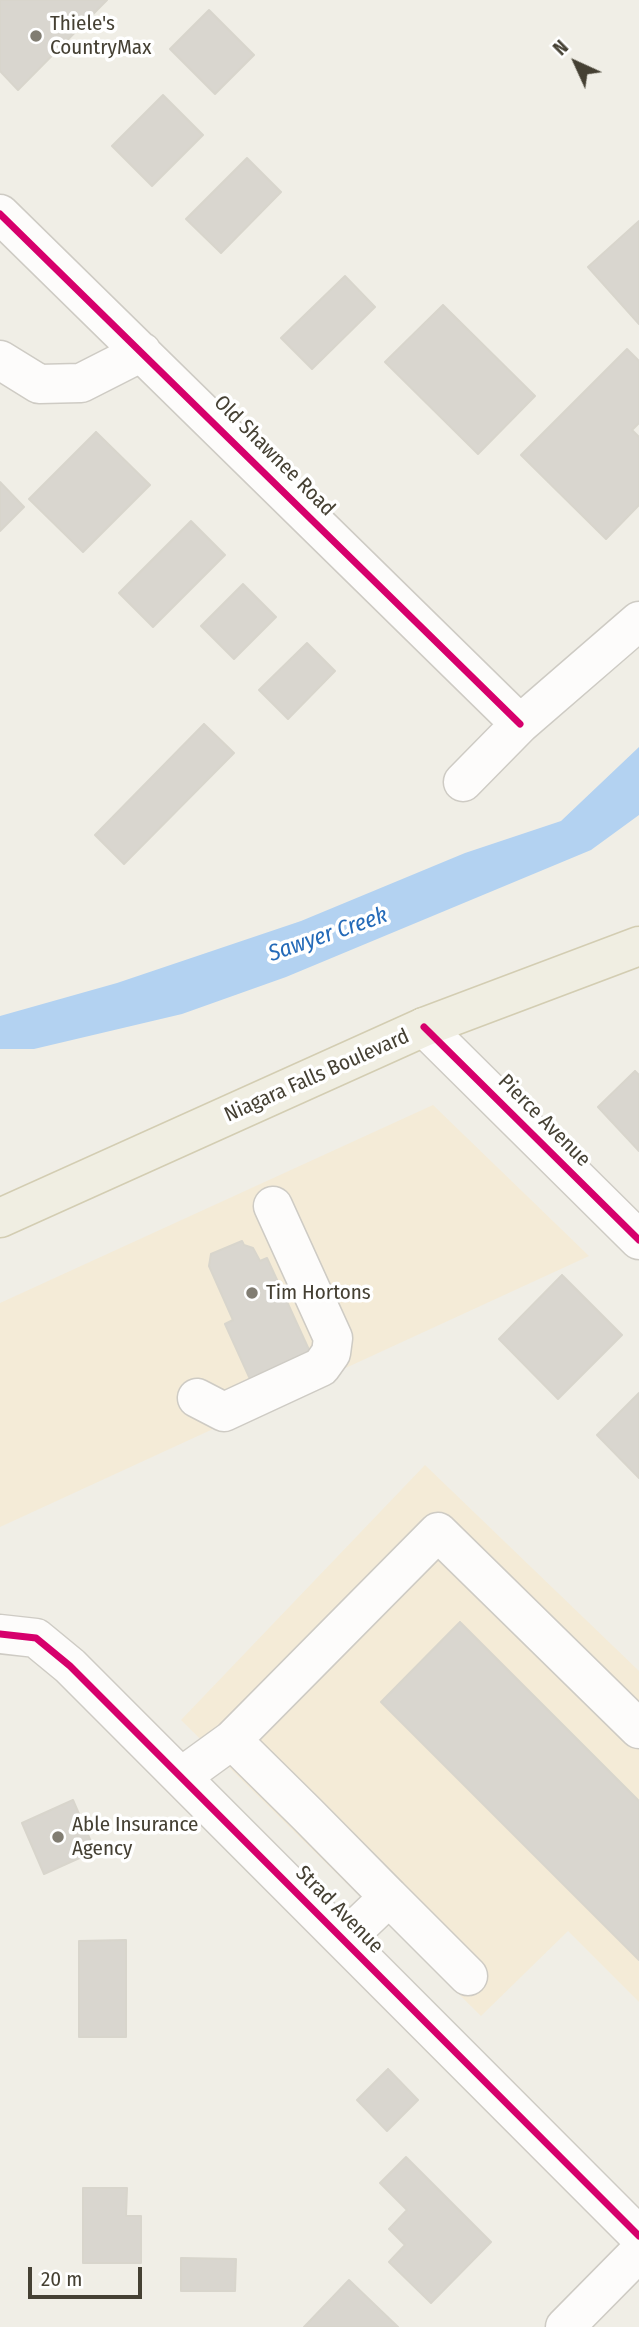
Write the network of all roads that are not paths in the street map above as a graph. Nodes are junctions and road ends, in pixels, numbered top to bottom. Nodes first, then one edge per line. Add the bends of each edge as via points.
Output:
1 (0, 214) edge
2 (142, 352) junction
3 (0, 360) edge
4 (639, 621) edge
5 (520, 724) junction
6 (463, 782) dead end
7 (639, 946) edge
8 (424, 1027) junction
9 (273, 1206) dead end
10 (0, 1218) edge
11 (639, 1240) edge
12 (197, 1398) dead end
13 (0, 1634) edge
14 (639, 1729) edge
15 (232, 1740) junction
16 (181, 1777) junction
17 (389, 1897) junction
18 (344, 1940) junction
19 (468, 1976) dead end
20 (639, 2236) edge
21 (639, 2252) edge
22 (565, 2327) edge

1 - 2 street, Old Shawnee Road
2 - 3 street via 80,383 38,384
2 - 5 street, Old Shawnee Road
4 - 5 street
5 - 6 street
7 - 8 main road, Niagara Falls Boulevard
8 - 10 main road, Niagara Falls Boulevard
8 - 11 street, Pierce Avenue
9 - 12 street via 333,1338 331,1353 321,1367 224,1412
13 - 16 street, Strad Avenue via 36,1638
14 - 15 street via 438,1532
15 - 16 street
15 - 17 street
16 - 18 street, Strad Avenue
17 - 18 street
17 - 19 street
18 - 20 street, Strad Avenue
21 - 22 street

